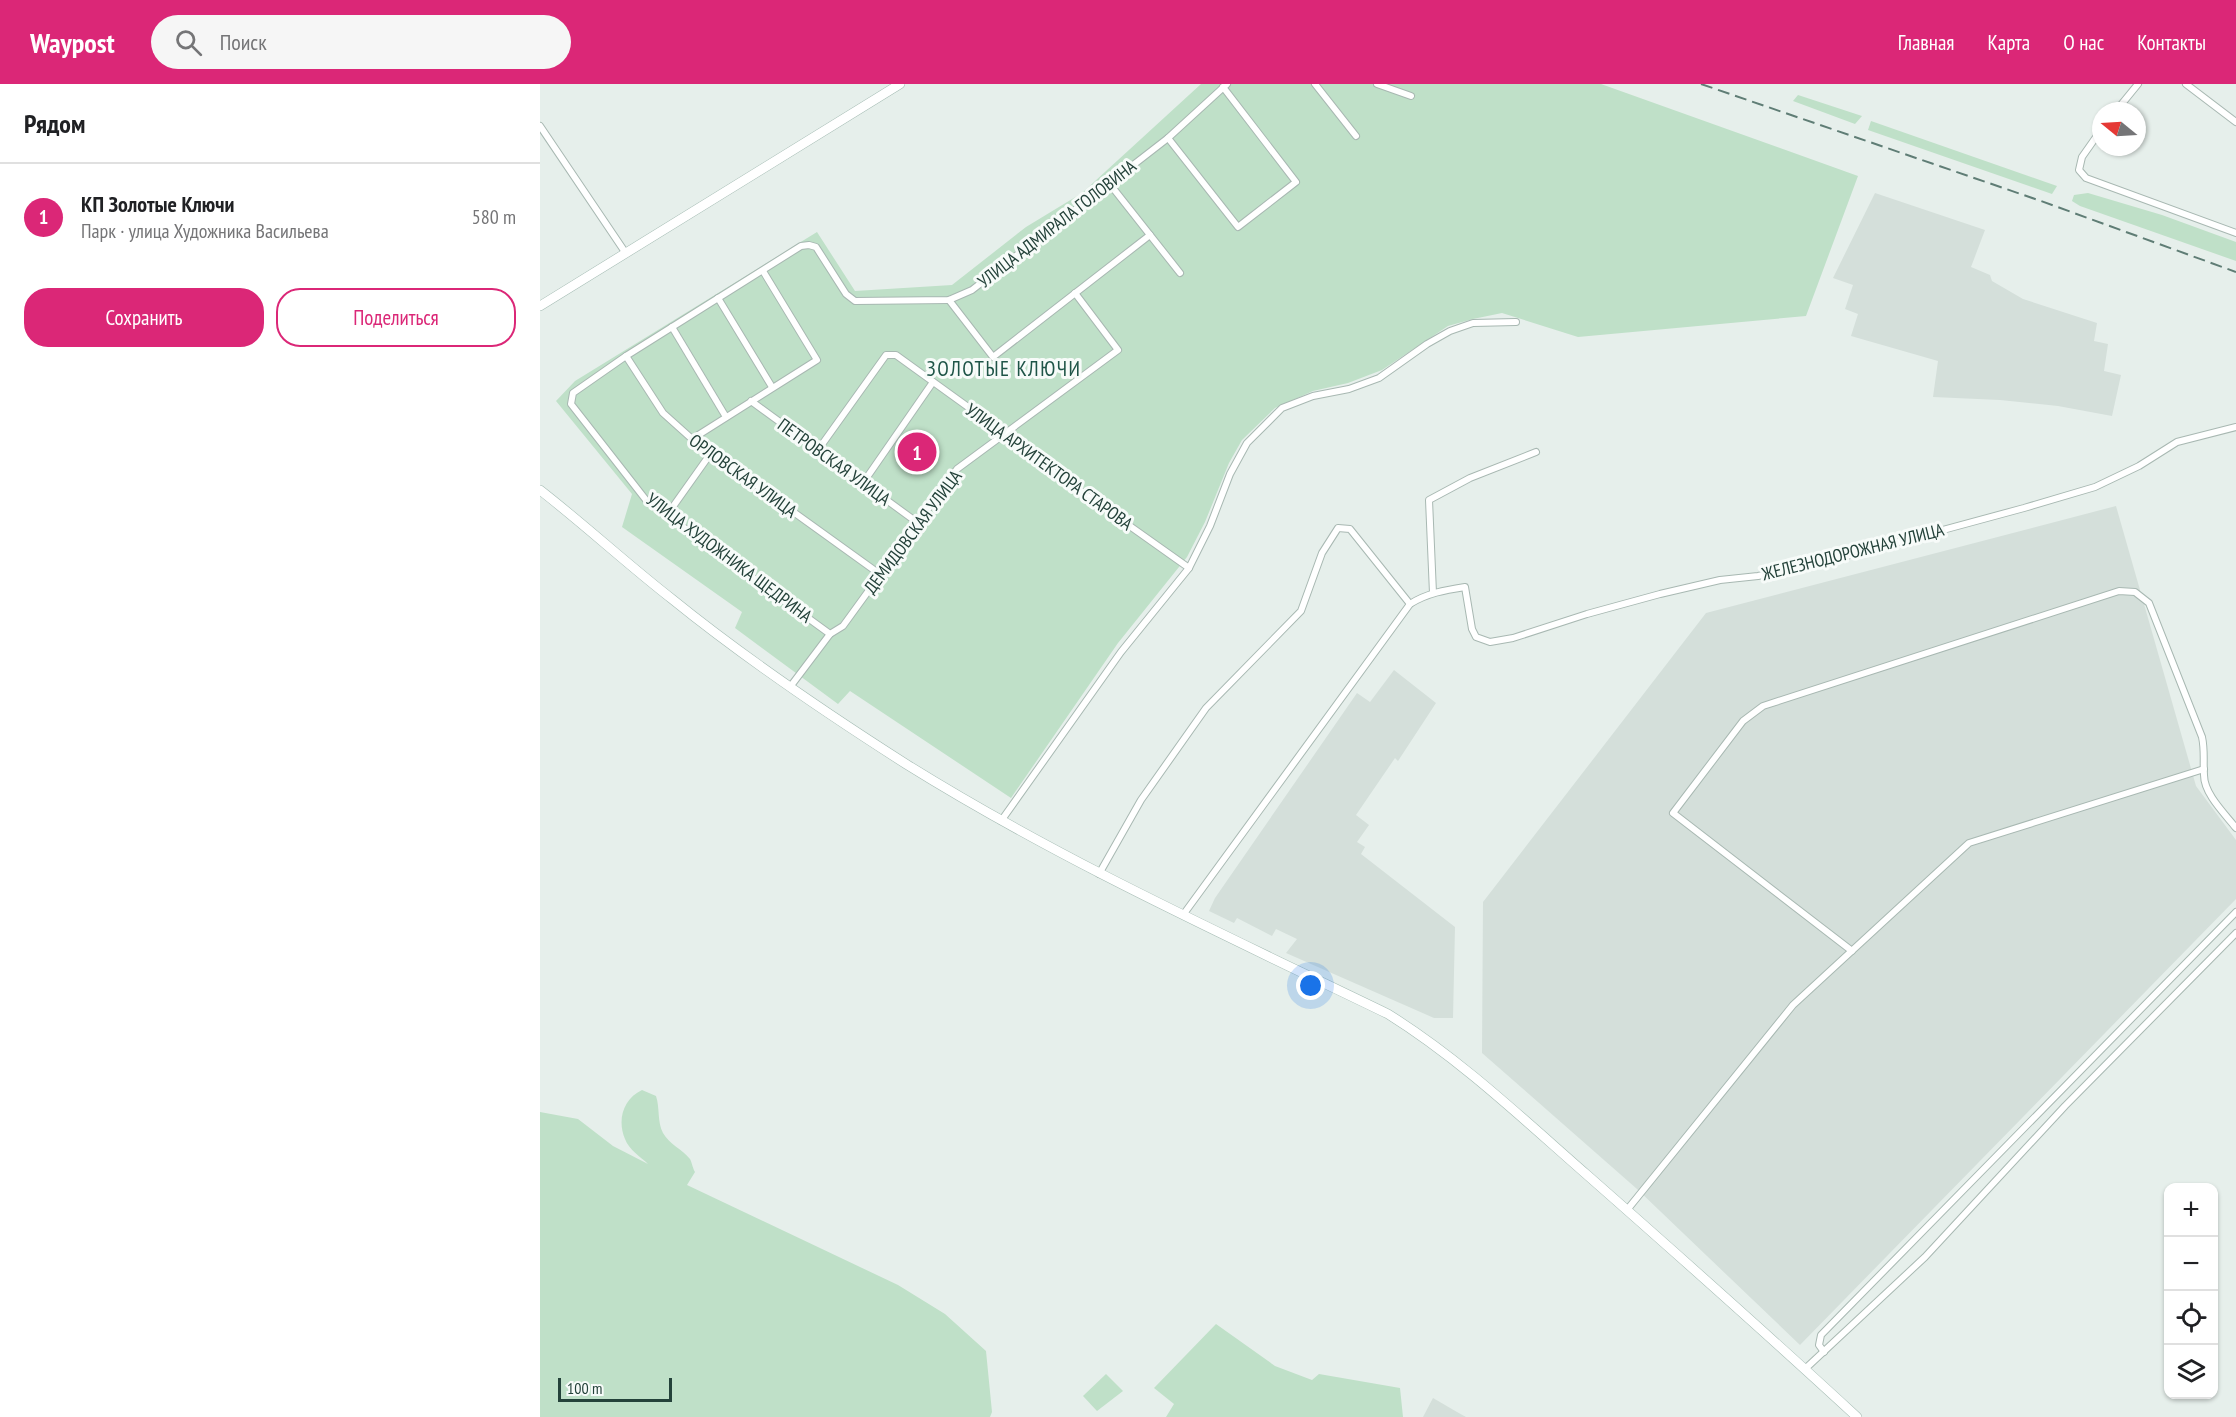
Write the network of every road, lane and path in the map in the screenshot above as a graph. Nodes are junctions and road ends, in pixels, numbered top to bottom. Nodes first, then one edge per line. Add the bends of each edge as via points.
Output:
1 (900, 84) edge
2 (1316, 84) edge
3 (1377, 84) edge
4 (2138, 84) edge
5 (2186, 84) edge
6 (1225, 86) edge
7 (1412, 96) dead end
8 (2123, 102) edge
9 (2236, 122) edge
10 (540, 126) edge
11 (1356, 136) dead end
12 (1168, 138) junction
13 (2092, 143) edge
14 (1109, 183) junction
15 (2236, 233) edge
16 (1150, 235) junction
17 (625, 252) junction
18 (763, 271) junction
19 (1180, 273) dead end
20 (1075, 293) junction
21 (718, 298) junction
22 (949, 300) junction
23 (540, 306) edge
24 (1516, 322) dead end
25 (672, 327) junction
26 (626, 356) junction
27 (933, 382) junction
28 (772, 387) junction
29 (573, 393) joint
30 (751, 401) junction
31 (726, 417) junction
32 (2236, 427) edge
33 (1004, 433) junction
34 (692, 439) junction
35 (818, 450) junction
36 (1536, 452) dead end
37 (711, 453) junction
38 (863, 483) junction
39 (540, 490) edge
40 (667, 514) junction
41 (918, 523) junction
42 (1189, 568) junction
43 (881, 575) junction
44 (1432, 593) junction
45 (1410, 604) junction
46 (830, 634) junction
47 (790, 687) junction
48 (2204, 769) junction
49 (1001, 821) junction
50 (2236, 828) edge
51 (1099, 874) junction
52 (2236, 912) edge
53 (1183, 915) junction
54 (2236, 933) edge
55 (1852, 951) junction
56 (1628, 1210) junction
57 (1824, 1352) junction
58 (1805, 1369) junction
59 (1857, 1417) edge

1 - 17 street
2 - 11 street
3 - 7 street
4 - 8 street
5 - 9 street
6 - 12 street, УЛИЦА АДМИРАЛА ГОЛОВИНА
6 - 12 street via 1296,182 1238,227
10 - 17 street
12 - 14 street, УЛИЦА АДМИРАЛА ГОЛОВИНА
13 - 15 street via 2079,170 2086,178
14 - 16 street
14 - 22 street, УЛИЦА АДМИРАЛА ГОЛОВИНА via 972,290
16 - 19 street
16 - 20 street
17 - 23 street
18 - 21 street, УЛИЦА АДМИРАЛА ГОЛОВИНА
18 - 22 street, УЛИЦА АДМИРАЛА ГОЛОВИНА via 809,244 816,247 846,294 855,301
18 - 28 street via 817,360
20 - 22 street via 993,357
20 - 33 street, ДЕМИДОВСКАЯ УЛИЦА via 1118,350
21 - 25 street, УЛИЦА АДМИРАЛА ГОЛОВИНА
21 - 28 street
24 - 42 street via 1473,323 1450,331 1379,378 1282,408 1247,443
25 - 26 street, УЛИЦА АДМИРАЛА ГОЛОВИНА
25 - 31 street
26 - 29 street, УЛИЦА АДМИРАЛА ГОЛОВИНА
26 - 34 street, ОРЛОВСКАЯ УЛИЦА via 663,413
27 - 33 street, УЛИЦА АРХИТЕКТОРА СТАРОВА
27 - 35 street, УЛИЦА АРХИТЕКТОРА СТАРОВА via 896,355 886,355
27 - 38 street
28 - 30 street
29 - 40 street, УЛИЦА ХУДОЖНИКА ЩЕДРИНА via 571,404 646,500
30 - 31 street
30 - 35 street, ПЕТРОВСКАЯ УЛИЦА
31 - 34 street
32 - 44 street, ЖЕЛЕЗНОДОРОЖНАЯ УЛИЦА via 2177,442 2095,487 2065,496 1821,563 1660,594 1513,638 1490,642 1476,637 1465,587
33 - 41 street, ДЕМИДОВСКАЯ УЛИЦА via 957,469
33 - 42 street, УЛИЦА АРХИТЕКТОРА СТАРОВА via 1026,453
34 - 37 street, ОРЛОВСКАЯ УЛИЦА
35 - 38 street, ПЕТРОВСКАЯ УЛИЦА
36 - 44 street via 1470,478 1429,500
37 - 40 street
37 - 43 street, ОРЛОВСКАЯ УЛИЦА
38 - 41 street, ПЕТРОВСКАЯ УЛИЦА
39 - 47 street via 672,600
40 - 46 street, УЛИЦА ХУДОЖНИКА ЩЕДРИНА
41 - 43 street, ДЕМИДОВСКАЯ УЛИЦА
42 - 49 street via 1121,652
43 - 46 street, ДЕМИДОВСКАЯ УЛИЦА via 843,626
44 - 45 street
45 - 51 street via 1350,529 1338,528 1322,553 1301,611 1206,708 1141,800
45 - 53 street
46 - 47 street, ДЕМИДОВСКАЯ УЛИЦА
47 - 49 street
48 - 50 street via 2212,797
48 - 55 street via 1969,843
48 - 55 street via 2202,737 2149,603 2127,590 1763,706 1743,721 1673,813
49 - 51 street
51 - 53 street
52 - 57 street via 1821,1335 1819,1345
53 - 56 street via 1388,1014 1426,1038
54 - 57 street via 2065,1106 1925,1257
55 - 56 street via 1793,1005
56 - 58 street
57 - 58 street
58 - 59 street

